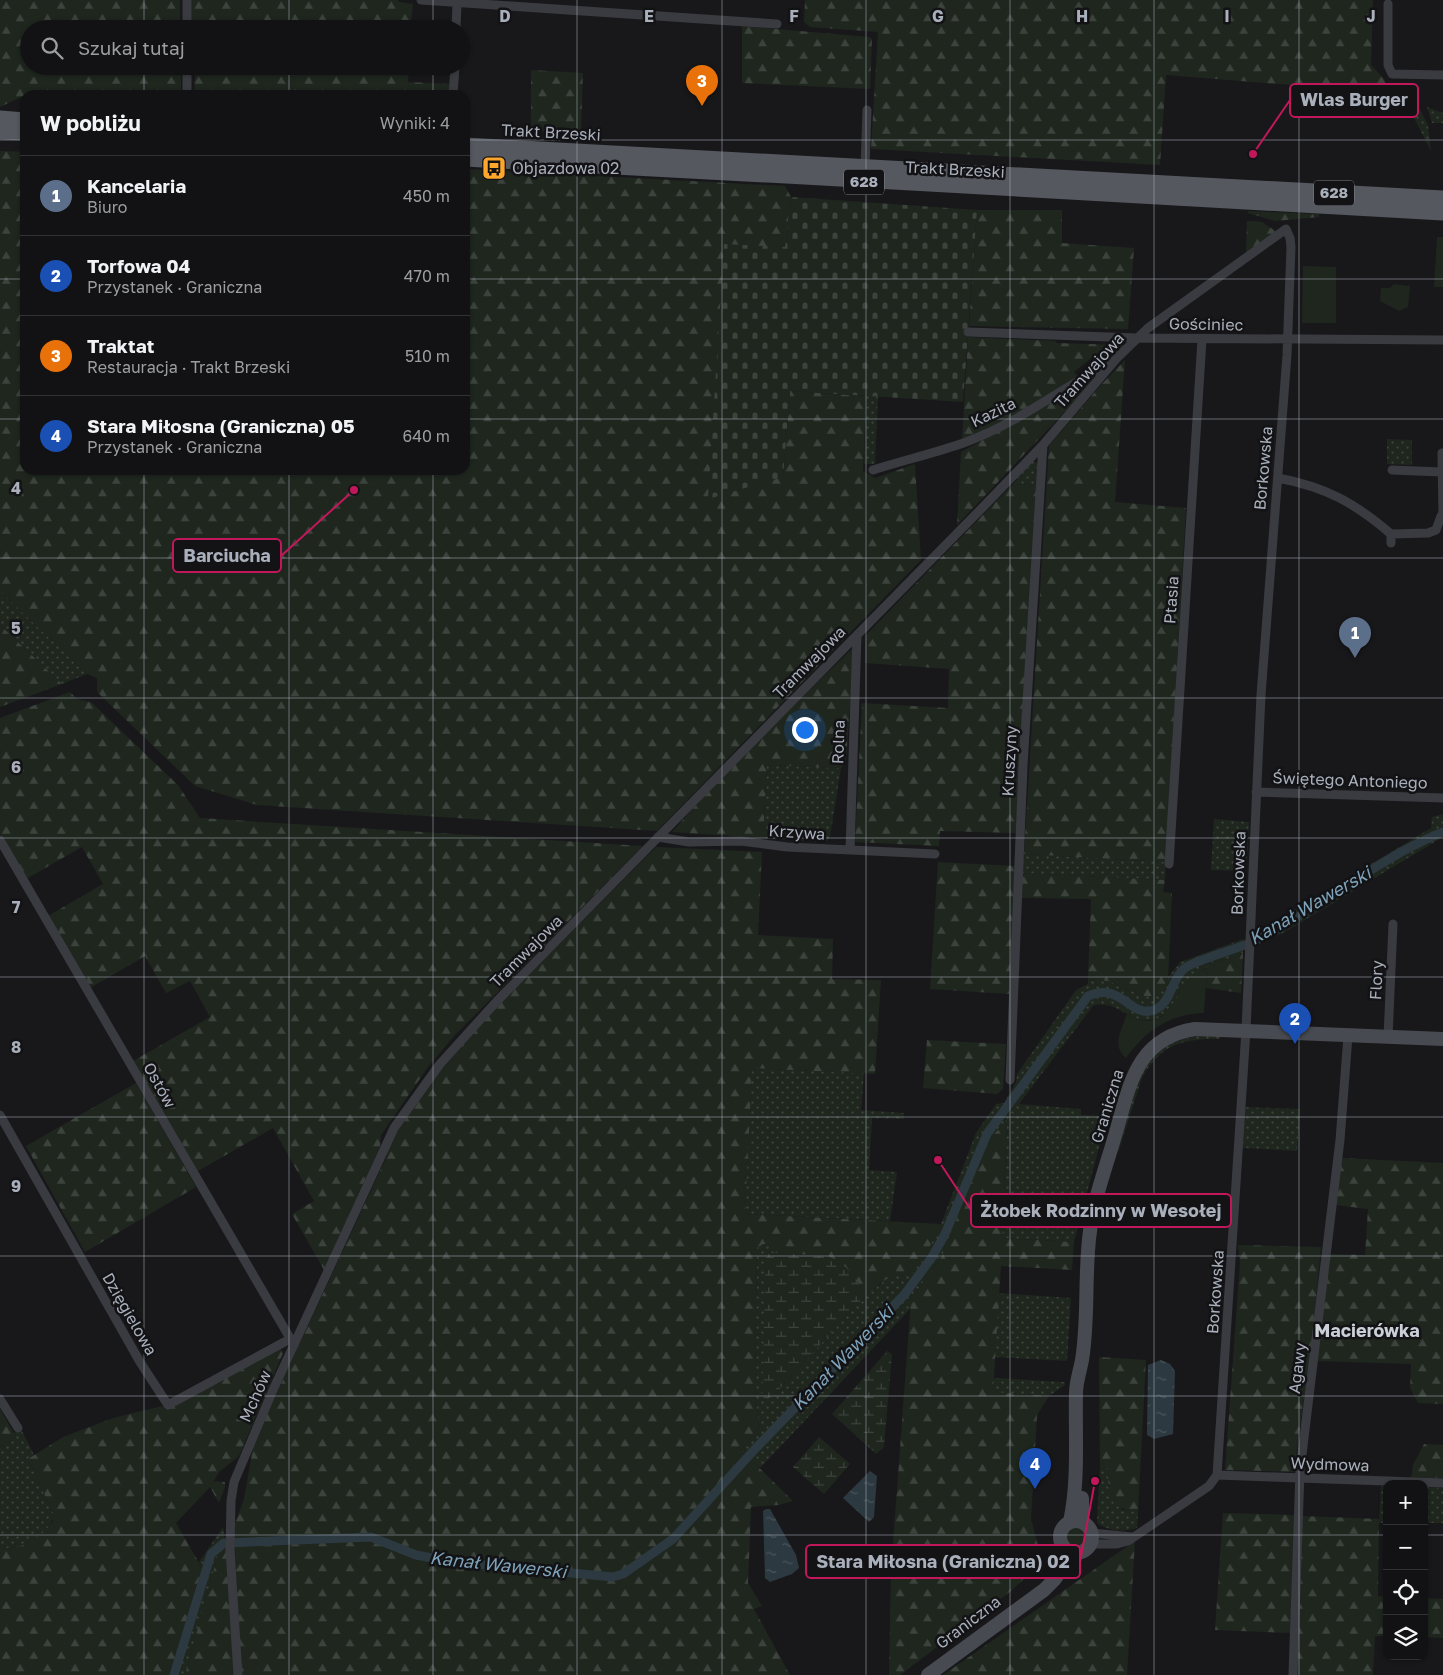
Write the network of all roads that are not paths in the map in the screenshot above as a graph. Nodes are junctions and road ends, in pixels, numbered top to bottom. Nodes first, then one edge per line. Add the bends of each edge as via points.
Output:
1 (187, 0) edge
2 (421, 0) edge
3 (457, 2) junction
4 (1388, 4) dead end
5 (187, 20) edge
6 (456, 20) edge
7 (777, 24) dead end
8 (187, 75) edge
9 (454, 75) edge
10 (1443, 75) edge
11 (187, 90) edge
12 (453, 90) edge
13 (868, 110) dead end
14 (0, 118) edge
15 (20, 120) edge
16 (0, 132) edge
17 (20, 133) edge
18 (470, 145) edge
19 (470, 159) edge
20 (865, 168) junction
21 (1443, 198) edge
22 (1443, 213) edge
23 (1286, 229) joint
24 (968, 332) dead end
25 (1138, 338) junction
26 (1202, 338) junction
27 (1288, 340) junction
28 (1443, 340) edge
29 (1116, 359) junction
30 (1043, 445) junction
31 (1442, 453) edge
32 (873, 470) dead end
33 (1392, 470) dead end
34 (1442, 472) edge
35 (1278, 478) junction
36 (1442, 516) edge
37 (857, 635) junction
38 (1256, 792) junction
39 (1443, 798) edge
40 (658, 837) junction
41 (0, 840) edge
42 (850, 850) junction
43 (935, 854) dead end
44 (1169, 864) dead end
45 (1394, 924) dead end
46 (1246, 1030) junction
47 (1443, 1031) edge
48 (1348, 1036) junction
49 (1388, 1037) junction
50 (1421, 1037) junction
51 (1443, 1039) edge
52 (1010, 1080) dead end
53 (0, 1115) edge
54 (384, 1146) joint
55 (292, 1342) junction
56 (0, 1399) edge
57 (18, 1428) dead end
58 (1217, 1475) junction
59 (1300, 1477) junction
60 (1443, 1483) edge
61 (1076, 1522) junction
62 (1091, 1539) junction
63 (1067, 1550) junction
64 (238, 1675) edge
65 (928, 1675) edge
66 (1293, 1675) edge

1 - 5 street
2 - 3 street
3 - 6 street
3 - 7 street
4 - 10 street via 1388,65 1392,74
8 - 11 street
9 - 12 street
13 - 20 street
14 - 15 main road
16 - 17 main road
18 - 20 main road, Trakt Brzeski / 628
19 - 22 main road, Trakt Brzeski / 628 via 1229,198
20 - 21 main road, Trakt Brzeski / 628
23 - 25 street, Tramwajowa
23 - 27 street, Borkowska via 1291,247
24 - 25 street, Gościniec
25 - 26 street, Gościniec
25 - 29 street, Tramwajowa
26 - 27 street, Gościniec
26 - 44 street, Ptasia
27 - 28 street, Gościniec
27 - 35 street, Borkowska
29 - 30 street, Tramwajowa
29 - 32 street, Kazita via 1002,426 966,442
30 - 37 street, Tramwajowa
30 - 52 street, Kruszyny via 1023,766
31 - 34 street
33 - 34 street
34 - 36 street
35 - 36 street via 1303,483 1340,497 1367,514 1391,539 1436,530
35 - 38 street, Borkowska
37 - 40 street, Tramwajowa
37 - 42 street, Rolna
38 - 39 street, Świętego Antoniego
38 - 46 street, Borkowska
40 - 42 street, Krzywa via 689,842 741,841 786,848
40 - 54 street, Tramwajowa via 451,1052 408,1105
41 - 55 street, Ostów
42 - 43 street, Krzywa
45 - 49 street, Flory
46 - 48 street, Graniczna
46 - 58 street, Borkowska
46 - 61 street, Graniczna via 1202,1029 1178,1033 1154,1046 1134,1072 1092,1220 1082,1360 1076,1393
47 - 50 street, Graniczna
48 - 49 street, Graniczna
48 - 59 street, Agawy via 1340,1140
49 - 50 street, Graniczna
50 - 51 street, Graniczna
53 - 55 street, Dzięgielowa via 168,1406
54 - 55 street, Mchów
55 - 64 street, Mchów via 234,1482 230,1500
56 - 57 street
58 - 59 street, Wydmowa
58 - 62 street via 1209,1486 1120,1544
59 - 60 street, Wydmowa
59 - 66 street, Agawy
61 - 62 street via 1088,1526
61 - 63 street via 1060,1532
62 - 63 street via 1083,1552
63 - 65 street, Graniczna via 1030,1598

